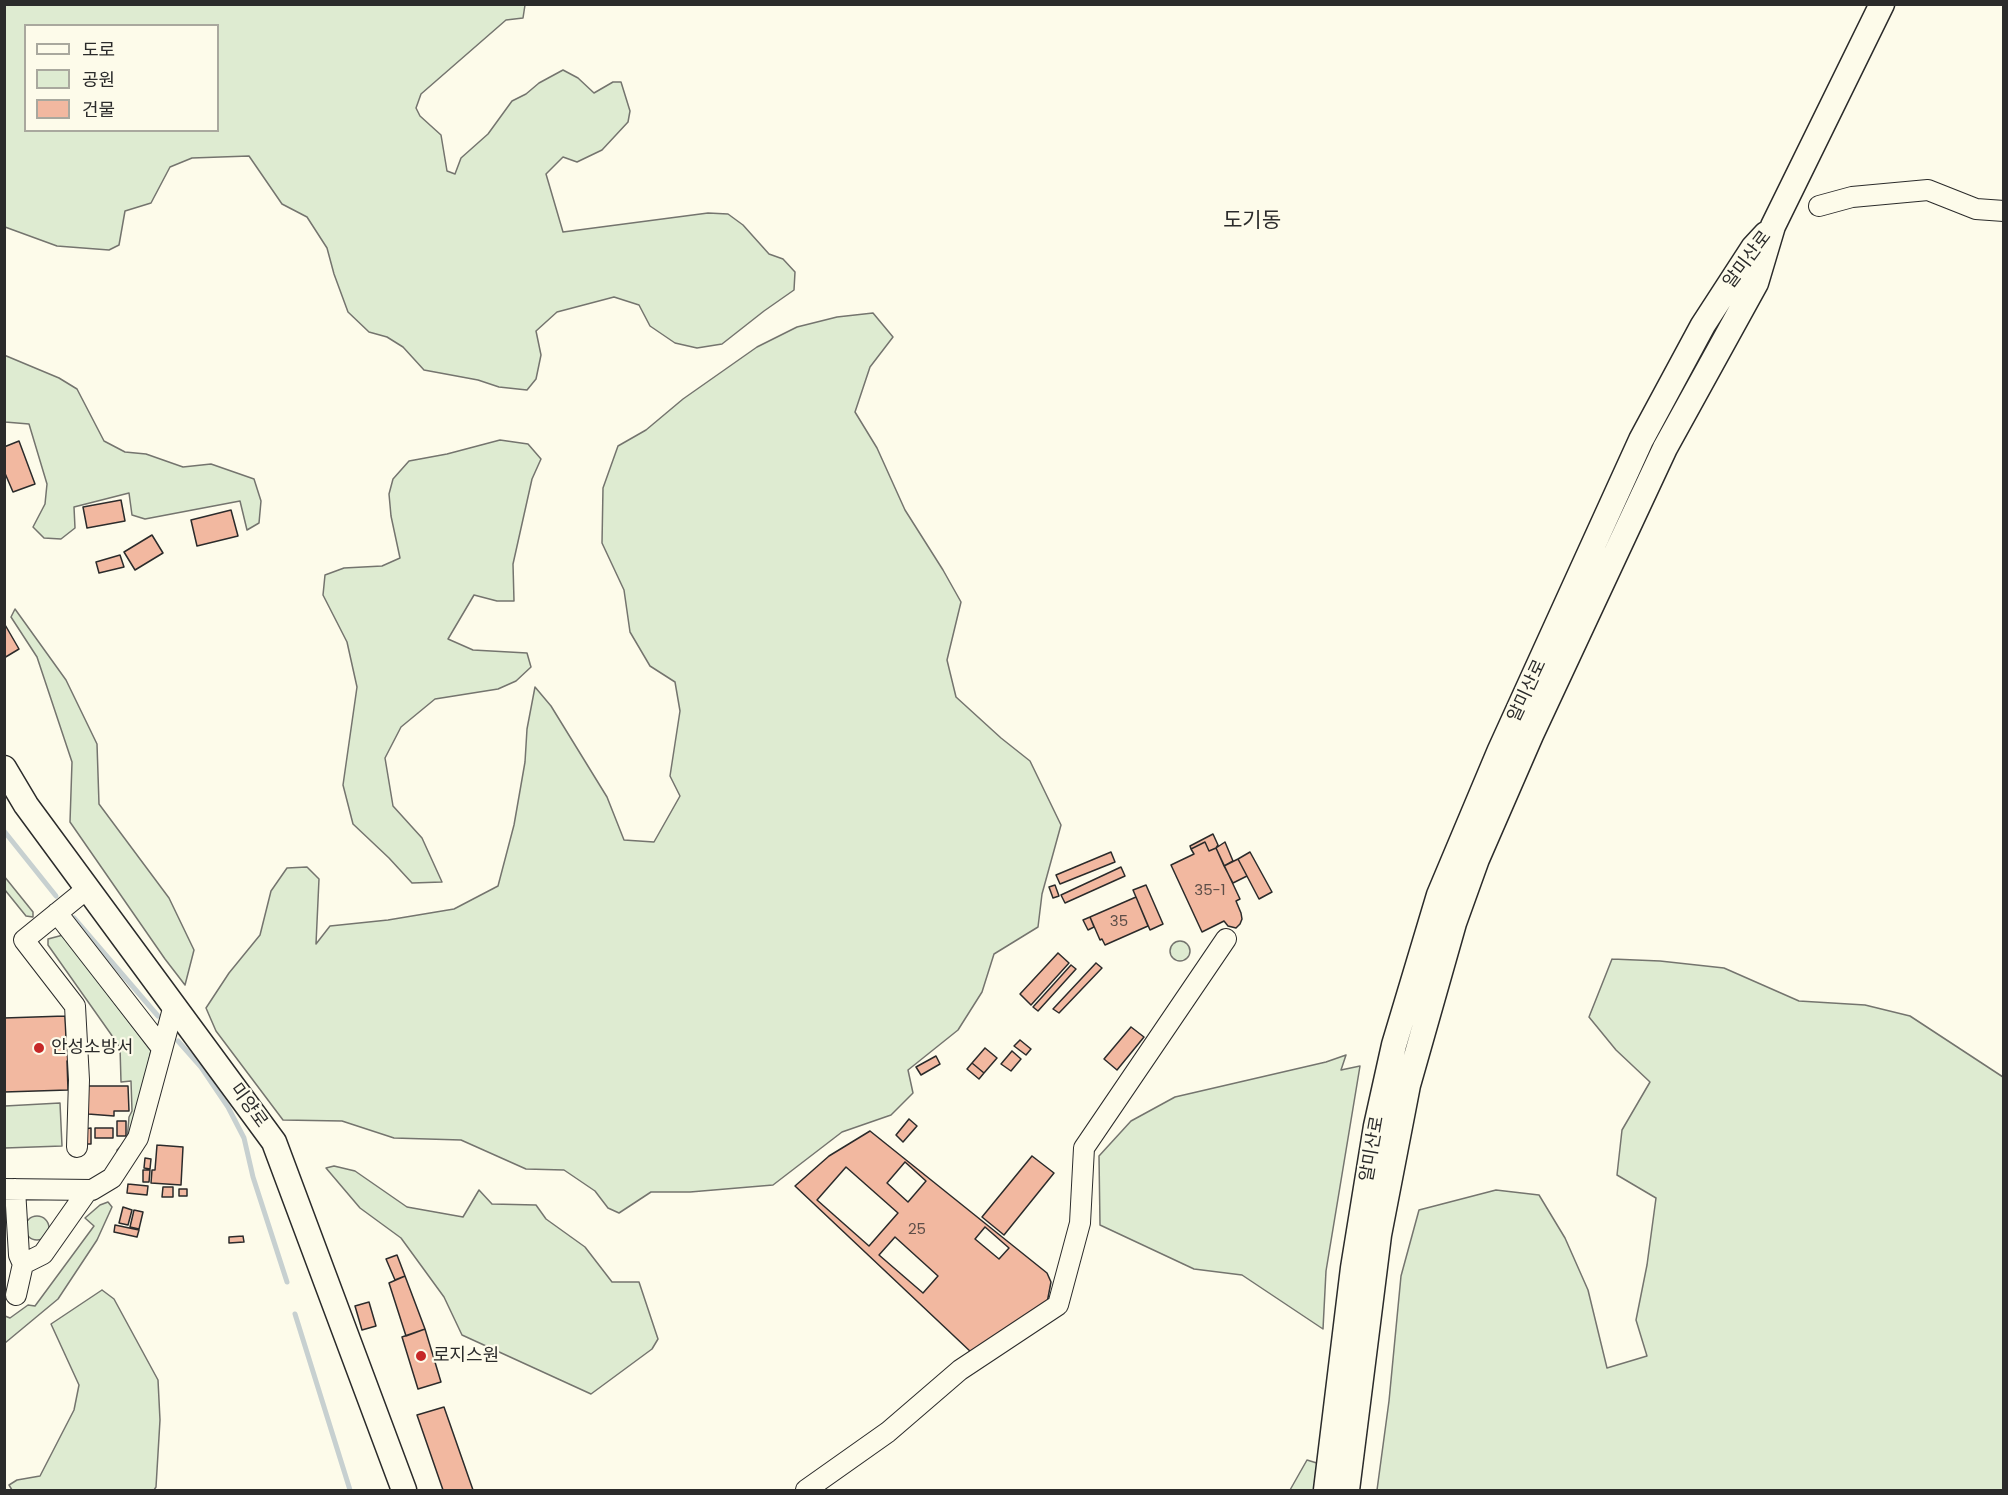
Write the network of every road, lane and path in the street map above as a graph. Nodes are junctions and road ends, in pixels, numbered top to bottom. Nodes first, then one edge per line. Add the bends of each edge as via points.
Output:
1 (1882, 4) edge
2 (1819, 206) dead end
3 (2004, 211) edge
4 (1773, 226) junction
5 (4, 768) edge
6 (88, 888) junction
7 (57, 913) junction
8 (1226, 939) dead end
9 (174, 1005) junction
10 (162, 1048) junction
11 (77, 1147) dead end
12 (10, 1190) edge
13 (88, 1190) junction
14 (23, 1264) junction
15 (16, 1295) dead end
16 (404, 1491) edge
17 (806, 1491) edge
18 (1326, 1491) edge
19 (1347, 1491) edge

1 - 4 main road
2 - 3 street via 1852,197 1928,190 1976,209
4 - 18 main road, 알미산로 via 1753,248 1703,325 1641,440 1500,750 1439,895 1394,1045 1376,1126 1353,1268
4 - 19 main road, 알미산로 via 1756,283 1665,448 1531,735 1454,922 1408,1085 1379,1235
5 - 6 main road, 미양로 via 26,805
6 - 7 street
6 - 9 main road, 미양로
7 - 10 street
7 - 11 street via 24,940 75,1006
8 - 17 street via 1084,1148 1080,1223 1058,1305 960,1370 888,1432
9 - 10 street
9 - 16 main road, 미양로 via 274,1142
10 - 13 street via 138,1138 112,1178
12 - 13 street
12 - 14 street
13 - 14 street via 43,1254
14 - 15 street

